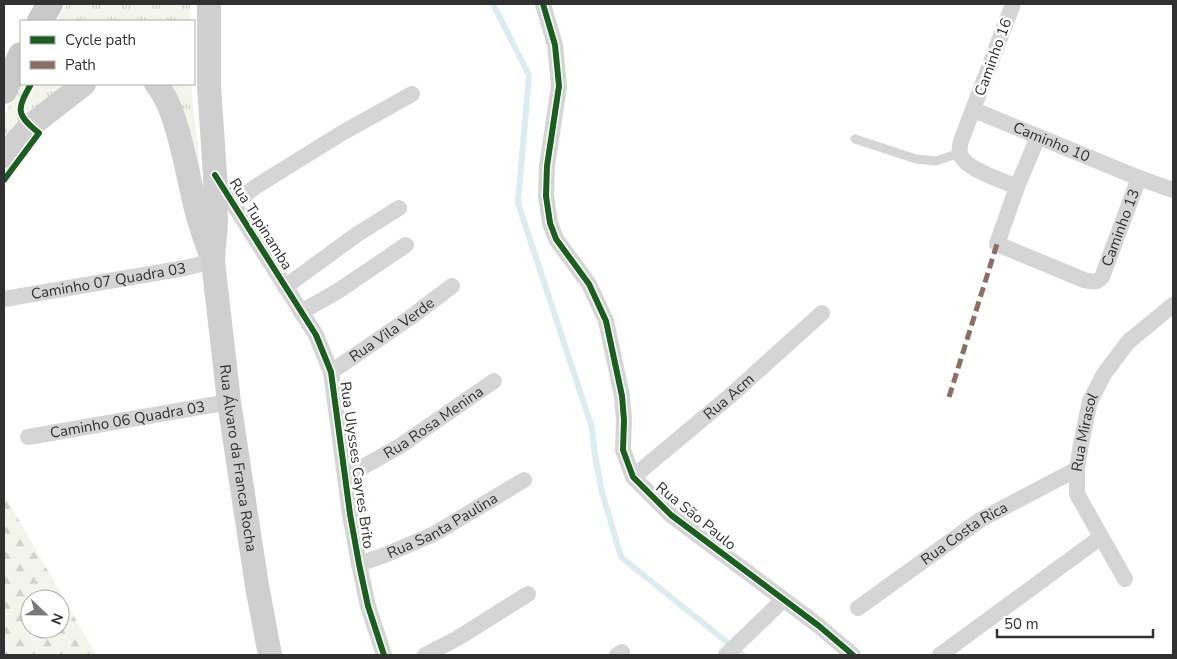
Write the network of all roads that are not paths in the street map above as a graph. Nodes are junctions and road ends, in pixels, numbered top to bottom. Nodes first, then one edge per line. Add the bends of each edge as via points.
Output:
1 (50, 4) edge
2 (209, 4) edge
3 (543, 4) edge
4 (1013, 4) edge
5 (41, 20) edge
6 (20, 58) edge
7 (82, 85) edge
8 (157, 85) edge
9 (4, 91) edge
10 (412, 94) dead end
11 (974, 110) junction
12 (1038, 137) junction
13 (855, 138) dead end
14 (960, 153) junction
15 (4, 156) edge
16 (215, 175) junction
17 (1139, 178) junction
18 (1017, 187) junction
19 (1173, 190) edge
20 (234, 204) junction
21 (399, 208) dead end
22 (406, 245) dead end
23 (213, 261) junction
24 (452, 286) dead end
25 (285, 287) junction
26 (4, 300) edge
27 (1173, 305) edge
28 (301, 312) junction
29 (822, 313) dead end
30 (331, 372) junction
31 (494, 381) dead end
32 (229, 402) junction
33 (28, 437) dead end
34 (1077, 469) junction
35 (345, 477) junction
36 (633, 477) junction
37 (524, 480) dead end
38 (1101, 537) junction
39 (359, 564) junction
40 (1125, 580) dead end
41 (528, 594) dead end
42 (783, 600) junction
43 (858, 608) dead end
44 (846, 653) edge
45 (727, 654) edge
46 (270, 655) edge
47 (384, 655) edge
48 (425, 655) edge
49 (940, 655) edge

1 - 5 main road
2 - 16 main road, Rua Álvaro da Franca Rocha via 209,86
3 - 36 street, Rua São Paulo via 555,45 559,86 547,166 546,196 550,224 556,239 589,284 606,321 622,396 623,450
4 - 11 street, Caminho 16
6 - 9 main road
7 - 15 main road via 30,126
8 - 23 main road, Rua Álvaro da Franca Rocha via 175,121 197,214
10 - 20 street, Rua Tupinamba via 342,133 255,187
11 - 12 street, Caminho 10
11 - 14 street via 960,141
12 - 17 street, Caminho 10
12 - 18 street
13 - 14 lane via 916,159 936,161
14 - 18 street via 972,167
16 - 20 street, Rua Tupinamba
16 - 23 main road, Rua Álvaro da Franca Rocha
17 - 18 street, Caminho 13 via 1102,277 1089,282 998,244
17 - 19 street, Caminho 10
20 - 25 street, Rua Tupinamba
21 - 25 street
22 - 28 street
23 - 26 street, Caminho 07 Quadra 03
23 - 32 main road, Rua Álvaro da Franca Rocha
24 - 30 street, Rua Vila Verde
25 - 28 street, Rua Ulysses Cayres Brito
27 - 34 street, Rua Mirasol via 1128,342 1104,374 1090,401
28 - 30 street, Rua Ulysses Cayres Brito via 316,335
29 - 36 street, Rua Acm
30 - 35 street, Rua Ulysses Cayres Brito
31 - 35 street, Rua Rosa Menina via 400,446
32 - 33 street, Caminho 06 Quadra 03
32 - 46 main road, Rua Álvaro da Franca Rocha
34 - 38 street, Rua Mirasol via 1078,494
34 - 43 street, Rua Costa Rica via 980,520
35 - 39 street, Rua Ulysses Cayres Brito
36 - 42 street, Rua São Paulo via 671,515
37 - 39 street, Rua Santa Paulina via 434,534
38 - 40 street, Rua Mirasol
38 - 49 street
39 - 47 street, Rua Ulysses Cayres Brito
41 - 48 street
42 - 44 street, Rua São Paulo via 819,626
42 - 45 street

